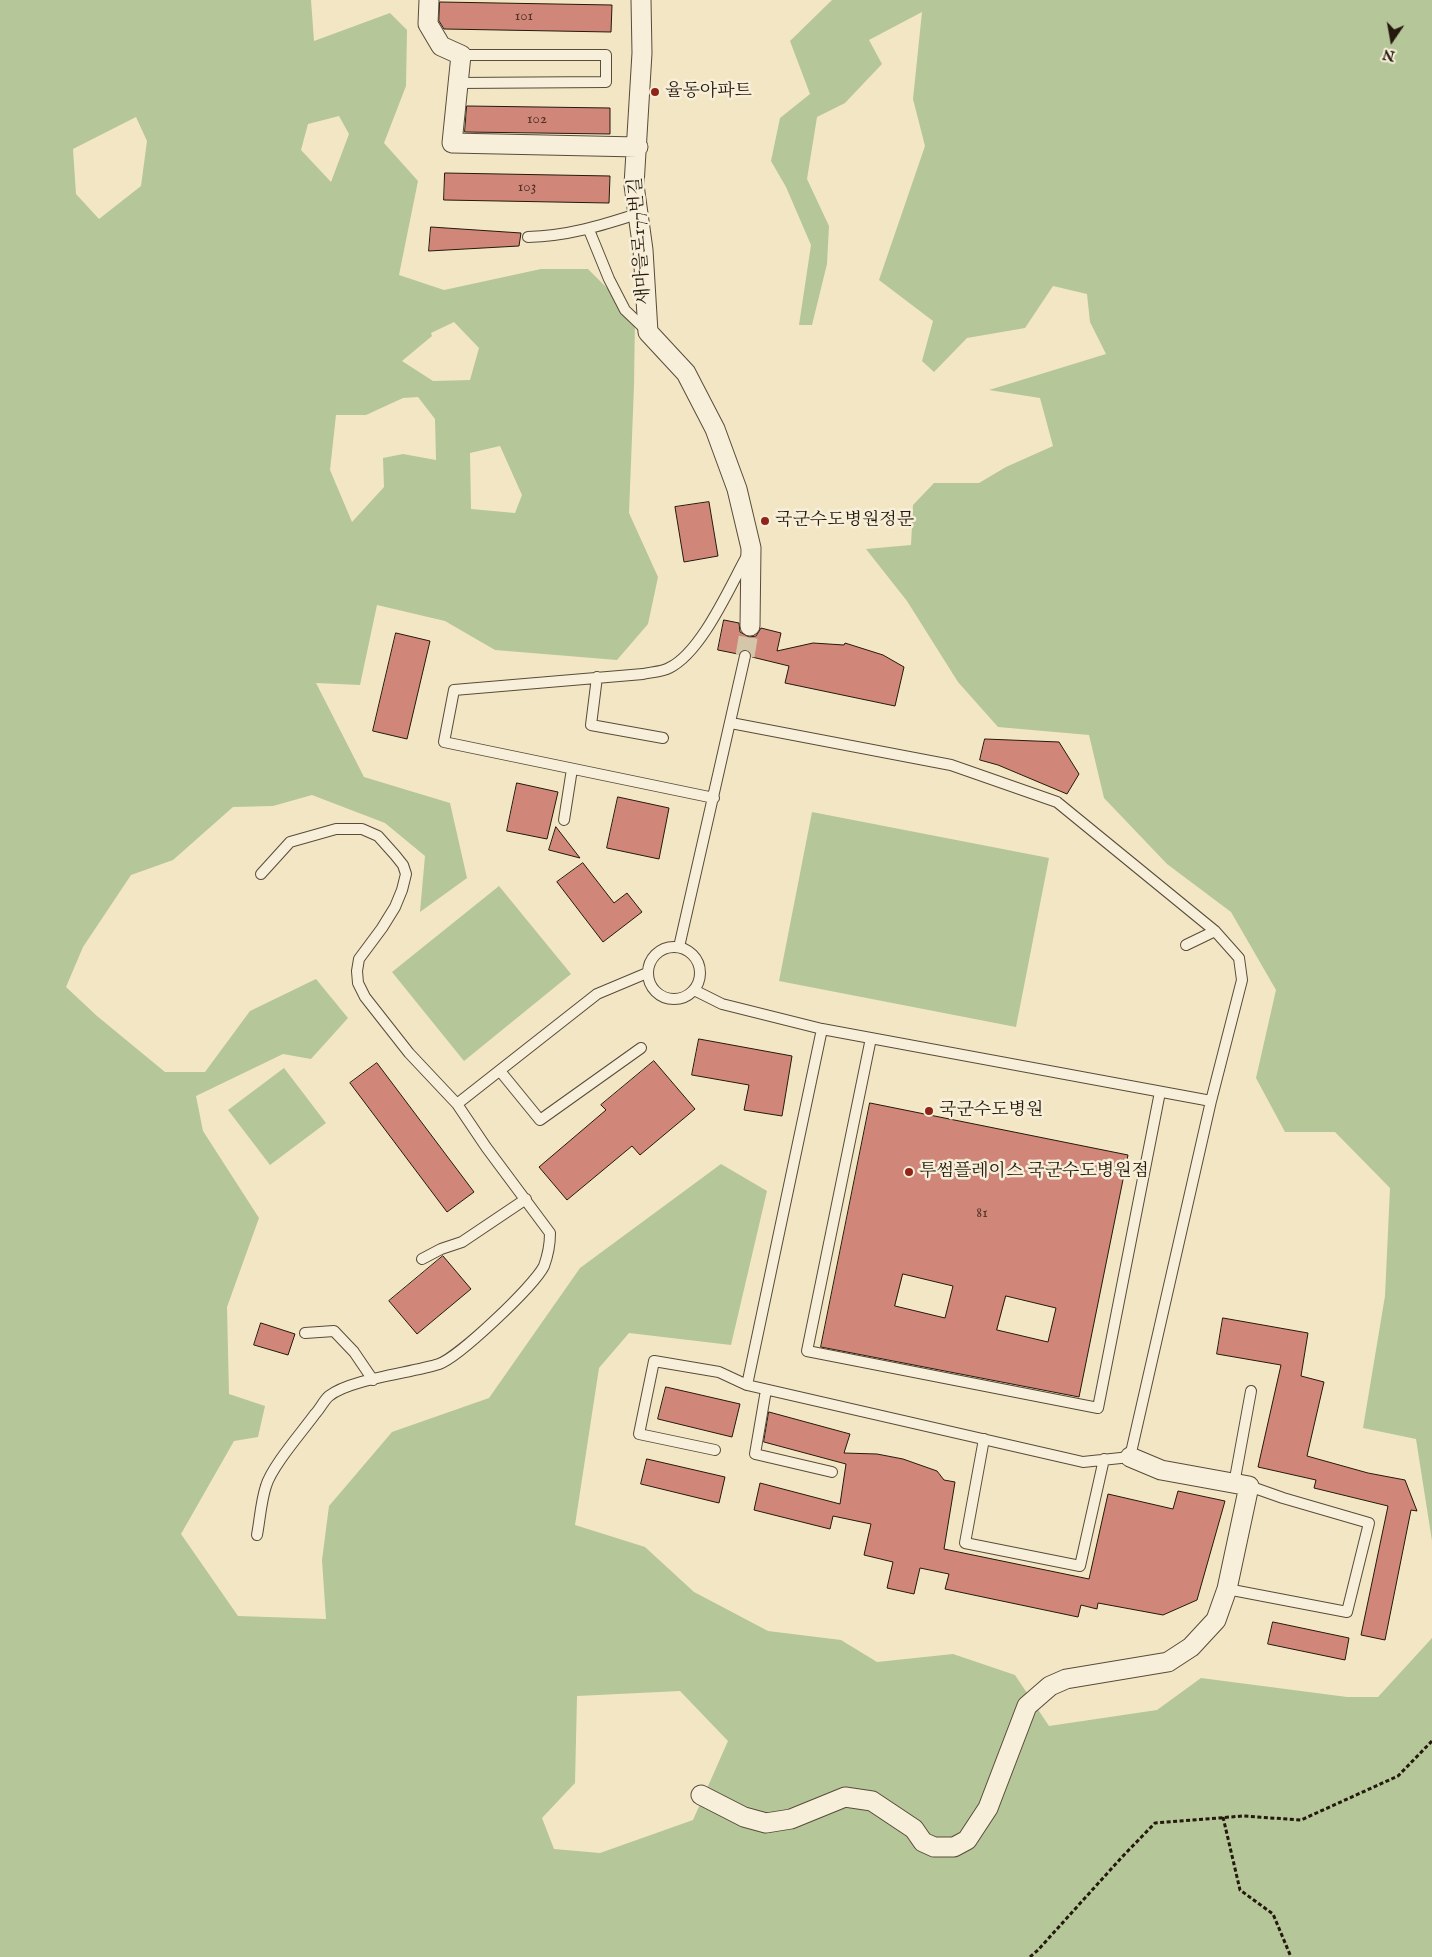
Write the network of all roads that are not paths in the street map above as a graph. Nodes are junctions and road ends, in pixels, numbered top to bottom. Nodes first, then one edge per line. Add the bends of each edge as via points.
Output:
1 (429, 0) edge
2 (641, 0) edge
3 (461, 55) junction
4 (457, 83) junction
5 (638, 147) junction
6 (637, 214) junction
7 (589, 230) junction
8 (528, 237) dead end
9 (648, 332) junction
10 (751, 548) junction
11 (750, 626) tunnel mouth
12 (745, 656) tunnel mouth
13 (596, 677) junction
14 (731, 723) junction
15 (663, 738) dead end
16 (572, 769) junction
17 (714, 798) junction
18 (564, 820) dead end
19 (261, 874) dead end
20 (1216, 931) junction
21 (1186, 945) dead end
22 (679, 947) junction
23 (647, 974) junction
24 (694, 990) junction
25 (822, 1029) junction
26 (871, 1038) junction
27 (641, 1048) dead end
28 (500, 1071) junction
29 (1160, 1092) junction
30 (1211, 1101) junction
31 (457, 1104) junction
32 (526, 1199) junction
33 (422, 1259) dead end
34 (305, 1333) dead end
35 (373, 1380) junction
36 (747, 1385) junction
37 (766, 1390) junction
38 (1251, 1391) dead end
39 (984, 1439) junction
40 (715, 1450) dead end
41 (1130, 1457) junction
42 (1104, 1459) junction
43 (832, 1472) dead end
44 (1242, 1485) junction
45 (257, 1535) dead end
46 (1227, 1589) junction
47 (701, 1796) dead end

1 - 3 street via 428,24 441,46
2 - 5 street, 새마을로177번길
3 - 4 street
3 - 4 lane via 606,55 606,82
4 - 5 street via 452,143
5 - 6 street, 새마을로177번길 via 634,185
6 - 7 lane
6 - 9 street, 새마을로177번길 via 643,250
7 - 8 lane
7 - 9 lane via 608,279 625,310
9 - 10 street via 686,373 715,430 737,489
10 - 11 street
10 - 13 lane via 685,658 668,668 643,674
12 - 14 lane
13 - 15 lane via 591,726
13 - 16 lane via 454,690 444,742
14 - 17 lane
14 - 20 lane via 952,765 1058,802
16 - 17 lane
16 - 18 lane
17 - 22 lane
19 - 31 lane via 290,842 336,829 362,829 378,836 395,855 406,874 402,890 395,907 360,959 358,983 365,997 409,1053
20 - 21 lane
20 - 30 lane via 1239,958 1242,980
22 - 23 lane via 665,948 654,955
22 - 24 lane via 688,951 698,964 700,973
23 - 24 lane via 655,992 663,997 678,999
23 - 28 lane via 598,994
24 - 25 lane via 722,1004
25 - 26 lane
25 - 36 lane
26 - 29 lane
26 - 29 lane via 807,1352 1098,1408
27 - 28 lane via 540,1120
28 - 31 lane
29 - 30 lane
30 - 41 lane
31 - 32 lane
32 - 33 lane via 462,1242
32 - 35 lane via 550,1233 550,1247 543,1267 530,1285 454,1356 441,1364
34 - 35 lane via 334,1331 354,1352
35 - 45 lane via 330,1396 276,1465 266,1485
36 - 37 lane
36 - 40 lane via 719,1372 654,1361 639,1434
37 - 39 lane
37 - 43 lane via 755,1454
38 - 44 lane
39 - 42 lane via 1084,1462
39 - 42 lane via 965,1543 1080,1566
41 - 42 lane
41 - 44 street via 1161,1470
44 - 46 street
44 - 46 lane via 1369,1523 1347,1612
46 - 47 street via 1216,1620 1190,1647 1168,1662 1066,1679 1050,1686 1027,1706 988,1808 967,1840 954,1847 934,1847 923,1842 914,1829 872,1801 844,1797 791,1819 766,1823

